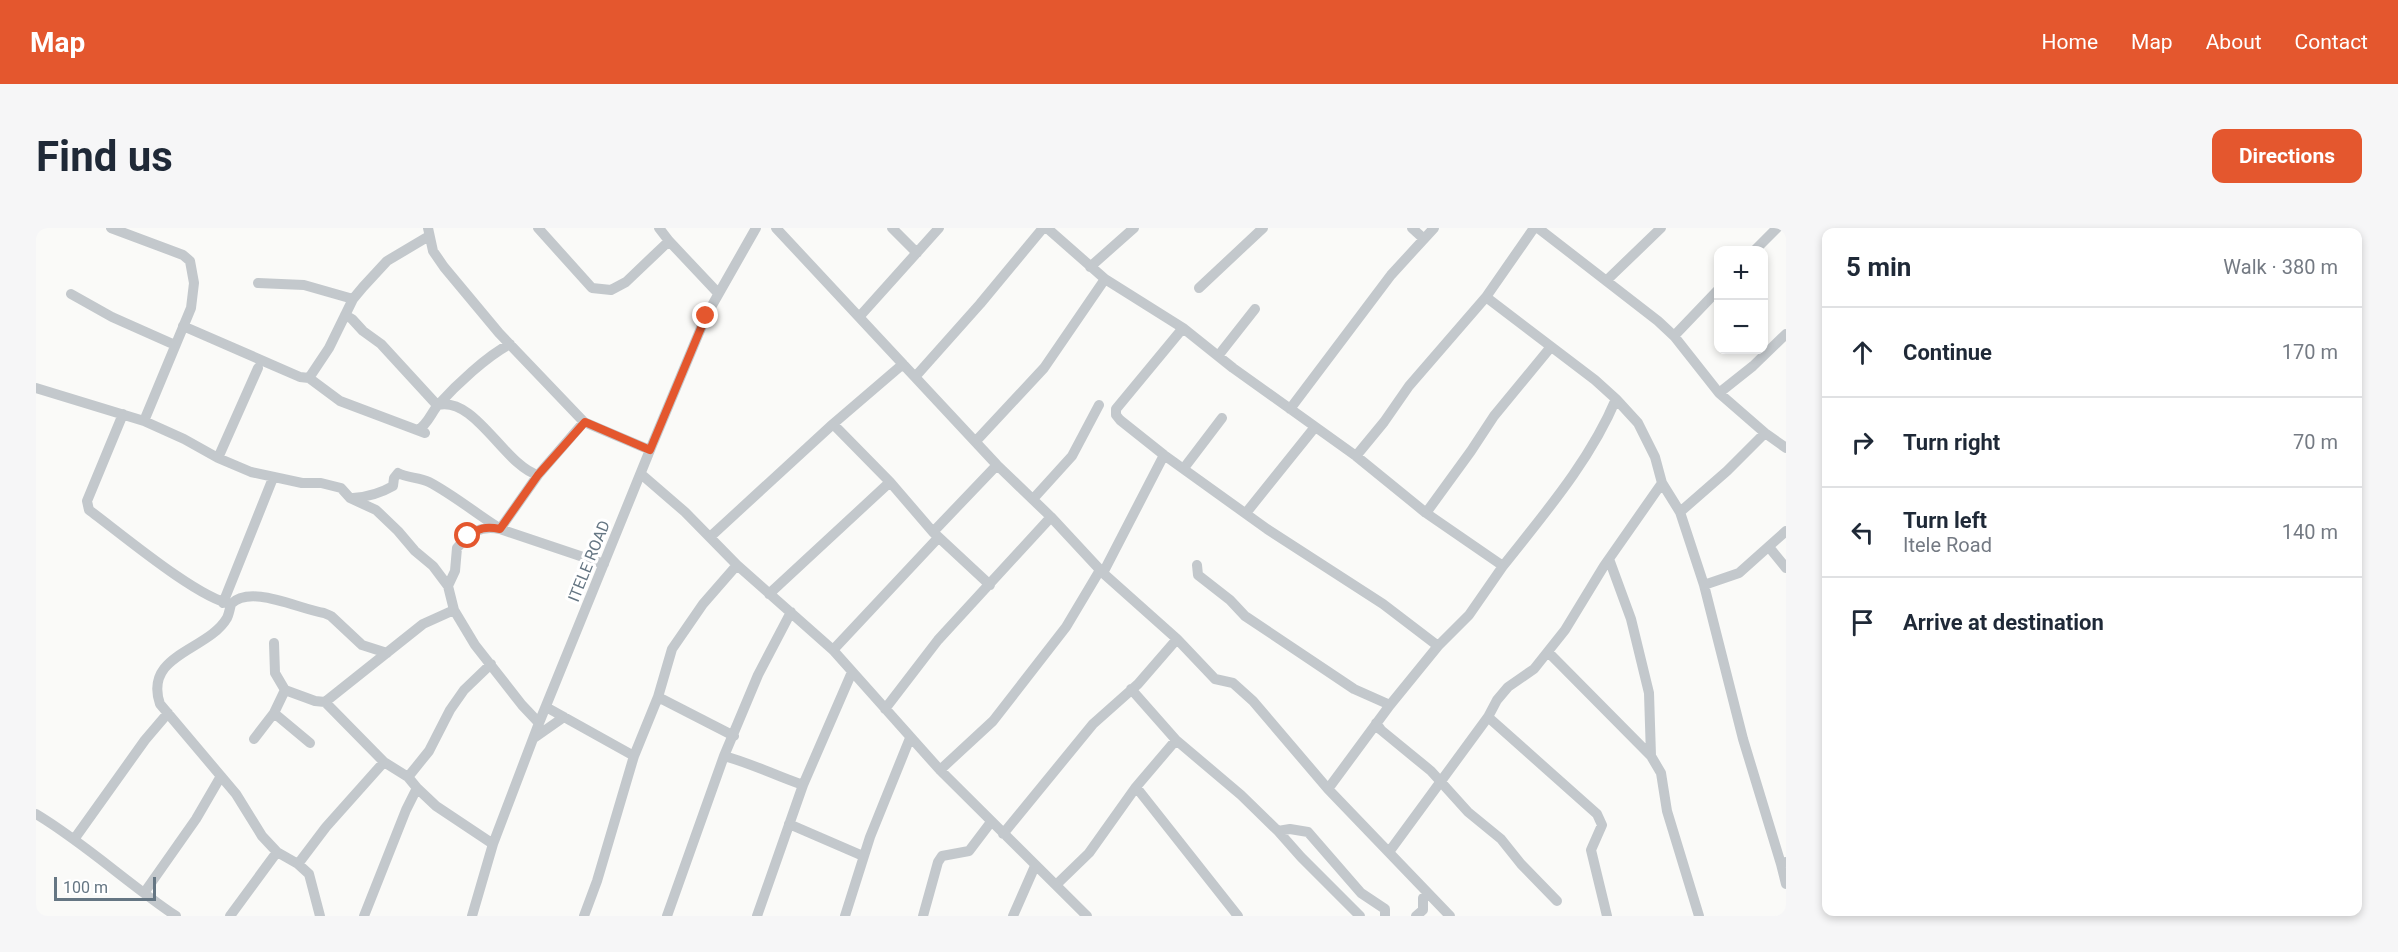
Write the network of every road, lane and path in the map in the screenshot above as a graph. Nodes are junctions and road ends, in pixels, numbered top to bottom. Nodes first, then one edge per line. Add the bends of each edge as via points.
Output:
1 (111, 228) edge
2 (538, 228) edge
3 (659, 228) edge
4 (756, 228) edge
5 (776, 228) edge
6 (892, 228) edge
7 (939, 228) edge
8 (1045, 228) edge
9 (1134, 228) edge
10 (1263, 228) edge
11 (1412, 228) edge
12 (1434, 228) edge
13 (1536, 228) edge
14 (1661, 228) edge
15 (1777, 228) edge
16 (429, 232) edge
17 (1424, 239) junction
18 (669, 241) junction
19 (1759, 246) edge
20 (917, 253) junction
21 (1090, 267) junction
22 (1105, 279) junction
23 (1607, 280) junction
24 (258, 283) dead end
25 (1199, 288) dead end
26 (718, 293) junction
27 (71, 294) dead end
28 (1714, 295) edge
29 (1486, 297) junction
30 (353, 299) junction
31 (1255, 309) dead end
32 (345, 315) junction
33 (860, 316) junction
34 (183, 326) junction
35 (1182, 328) junction
36 (499, 333) junction
37 (1786, 334) edge
38 (1674, 336) junction
39 (510, 344) junction
40 (175, 345) junction
41 (1550, 348) junction
42 (495, 352) junction
43 (1218, 356) junction
44 (903, 364) junction
45 (258, 368) dead end
46 (915, 377) junction
47 (309, 378) junction
48 (36, 388) edge
49 (1719, 393) junction
50 (1616, 399) junction
51 (437, 405) junction
52 (1099, 405) dead end
53 (1290, 409) junction
54 (123, 414) junction
55 (1222, 418) dead end
56 (144, 421) junction
57 (585, 422) junction
58 (833, 424) junction
59 (1315, 427) junction
60 (1765, 433) junction
61 (976, 441) junction
62 (1786, 448) edge
63 (650, 450) junction
64 (1164, 454) junction
65 (1356, 456) junction
66 (218, 458) junction
67 (997, 465) junction
68 (1184, 468) junction
69 (641, 474) junction
70 (538, 475) junction
71 (273, 478) junction
72 (890, 482) junction
73 (1662, 483) junction
74 (350, 498) junction
75 (1033, 500) junction
76 (1680, 512) junction
77 (1246, 513) junction
78 (1426, 513) junction
79 (1051, 518) junction
80 (500, 529) junction
81 (1786, 531) edge
82 (935, 535) junction
83 (710, 537) junction
84 (1769, 547) junction
85 (1609, 559) junction
86 (604, 564) junction
87 (738, 565) junction
88 (1197, 565) dead end
89 (1503, 566) junction
90 (1786, 567) edge
91 (1102, 572) junction
92 (990, 585) junction
93 (1704, 585) junction
94 (448, 586) junction
95 (769, 594) junction
96 (227, 603) junction
97 (454, 610) junction
98 (791, 612) junction
99 (1177, 639) junction
100 (274, 643) dead end
101 (1438, 646) junction
102 (367, 649) junction
103 (833, 650) junction
104 (1548, 652) junction
105 (387, 653) junction
106 (491, 664) junction
107 (373, 666) junction
108 (852, 672) junction
109 (1131, 689) junction
110 (285, 690) junction
111 (658, 697) junction
112 (326, 702) junction
113 (1390, 705) junction
114 (546, 707) junction
115 (885, 709) junction
116 (168, 713) junction
117 (274, 713) junction
118 (564, 717) junction
119 (1488, 717) junction
120 (539, 723) junction
121 (1376, 723) junction
122 (734, 736) junction
123 (534, 738) junction
124 (910, 738) junction
125 (254, 739) dead end
126 (1176, 740) junction
127 (310, 743) dead end
128 (634, 756) junction
129 (724, 756) junction
130 (1651, 756) junction
131 (384, 762) junction
132 (940, 770) junction
133 (221, 776) junction
134 (408, 777) junction
135 (1439, 782) junction
136 (803, 785) junction
137 (1136, 787) junction
138 (417, 788) junction
139 (1328, 789) junction
140 (36, 814) edge
141 (991, 822) junction
142 (789, 824) junction
143 (1278, 831) junction
144 (1003, 834) junction
145 (75, 838) junction
146 (493, 844) junction
147 (277, 852) junction
148 (1389, 852) junction
149 (863, 856) junction
150 (1783, 863) edge
151 (298, 864) junction
152 (1035, 866) junction
153 (1057, 884) junction
154 (1786, 884) edge
155 (144, 893) junction
156 (1428, 893) junction
157 (1557, 901) dead end
158 (475, 914) edge
159 (1236, 914) edge
160 (176, 916) edge
161 (230, 916) edge
162 (320, 916) edge
163 (364, 916) edge
164 (584, 916) edge
165 (667, 916) edge
166 (757, 916) edge
167 (844, 916) edge
168 (923, 916) edge
169 (1013, 916) edge
170 (1087, 916) edge
171 (1360, 916) edge
172 (1385, 916) edge
173 (1416, 916) edge
174 (1450, 916) edge
175 (1607, 916) edge
176 (1699, 916) edge

1 - 34 street via 190,261 194,283 192,308
2 - 18 street via 592,288 611,290 626,282
3 - 18 street
4 - 26 street, ITELE ROAD
5 - 33 street
6 - 20 street
7 - 20 street
8 - 21 street
8 - 46 street
9 - 21 street
10 - 25 street
11 - 17 street
12 - 17 street
13 - 23 street
13 - 29 street
14 - 23 street
15 - 19 street
16 - 30 street via 387,261
16 - 36 street via 444,267
17 - 53 street via 1391,275
18 - 26 street
20 - 33 street
21 - 22 street
22 - 35 street
22 - 61 street via 1044,368
23 - 38 street
24 - 30 street via 304,285
26 - 63 street, ITELE ROAD
27 - 40 street
28 - 38 street
29 - 41 street
29 - 65 street via 1409,386
30 - 32 street
31 - 43 street
32 - 47 street
32 - 51 street via 381,344
33 - 44 street
34 - 40 street
34 - 47 street
35 - 43 street
35 - 64 street via 1116,409 1120,420
36 - 39 street
36 - 42 street
37 - 49 street
38 - 49 street
39 - 42 street
39 - 57 street
40 - 56 street
41 - 50 street
41 - 78 street via 1494,416
42 - 51 street
43 - 53 street
44 - 46 street
44 - 58 street
45 - 66 street
46 - 61 street
47 - 51 street via 340,401 422,431
48 - 54 street
49 - 60 street
50 - 73 street via 1638,423
50 - 89 street via 1604,430
51 - 70 street via 446,403 459,408
52 - 75 street via 1072,456
53 - 59 street
54 - 56 street
54 - 96 street via 87,501 89,510 186,581
55 - 68 street
56 - 66 street
57 - 63 street
57 - 70 street
58 - 72 street
58 - 83 street
59 - 65 street
59 - 77 street
60 - 62 street
60 - 76 street
61 - 67 street
63 - 69 street, ITELE ROAD
64 - 68 street
64 - 91 street
65 - 78 street
66 - 71 street
67 - 75 street
67 - 82 street
68 - 77 street
69 - 83 street
69 - 86 street, ITELE ROAD
70 - 80 street
71 - 74 street via 340,488
71 - 96 street
72 - 82 street
72 - 95 street
73 - 76 street
73 - 85 street
74 - 80 street via 388,489 398,473 410,474 433,484
74 - 94 street via 387,519 434,566
75 - 79 street
76 - 93 street
77 - 101 street via 1383,604
78 - 89 street
79 - 91 street
79 - 92 street
80 - 86 street
80 - 94 street via 477,529 457,548 455,571
81 - 84 street
82 - 92 street
82 - 103 street
83 - 87 street
84 - 90 street
84 - 93 street via 1739,573
85 - 104 street
85 - 130 street via 1631,619 1649,693
86 - 114 street, ITELE ROAD
87 - 95 street
87 - 111 street via 703,604 672,649
88 - 113 street via 1198,575 1245,616 1354,689
89 - 101 street via 1468,615
91 - 99 street
91 - 132 street via 1006,706
92 - 115 street via 938,640
93 - 150 street via 1743,739
94 - 97 street
95 - 98 street
96 - 102 street via 256,596 324,613
96 - 116 street via 226,618 157,679 160,704
97 - 105 street via 423,624
97 - 106 street
98 - 103 street
98 - 122 street via 758,675
99 - 109 street
99 - 139 street via 1215,679 1233,683 1253,701
100 - 110 street via 276,673
101 - 113 street
102 - 105 street
102 - 107 street
103 - 108 street
104 - 119 street via 1534,669 1508,687
104 - 130 street
105 - 107 street
106 - 120 street
106 - 134 street via 464,690 429,752
107 - 112 street
108 - 115 street
108 - 136 street
109 - 126 street
109 - 144 street via 1093,724
110 - 112 street
110 - 117 street
111 - 122 street
111 - 128 street
112 - 131 street
113 - 121 street
114 - 118 street
114 - 120 street, ITELE ROAD
115 - 124 street
116 - 133 street
116 - 145 street
117 - 125 street
117 - 127 street
118 - 123 street
118 - 128 street
119 - 135 street
119 - 175 street via 1597,814 1602,825 1592,850
120 - 123 street, ITELE ROAD
121 - 135 street
121 - 139 street
122 - 129 street
123 - 146 street, ITELE ROAD
124 - 132 street
124 - 149 street
126 - 137 street
126 - 143 street
128 - 164 street
129 - 136 street
129 - 165 street
130 - 176 street via 1661,773 1667,810
131 - 134 street
131 - 151 street
132 - 141 street
133 - 147 street
133 - 155 street
134 - 138 street
135 - 148 street
135 - 157 street via 1501,839
136 - 142 street
137 - 153 street via 1089,854
137 - 159 street
138 - 146 street via 436,806
138 - 163 street
139 - 148 street
140 - 145 street
141 - 144 street
141 - 168 street via 969,851 942,856
142 - 149 street
142 - 166 street
143 - 171 street
143 - 172 street via 1308,832 1361,893 1385,909
144 - 152 street
145 - 155 street
146 - 158 street, ITELE ROAD
147 - 151 street
147 - 161 street
148 - 156 street
149 - 167 street
150 - 154 street
151 - 162 street via 309,874
152 - 153 street
152 - 169 street
153 - 170 street
155 - 160 street
156 - 173 street via 1423,898 1423,910
156 - 174 street

